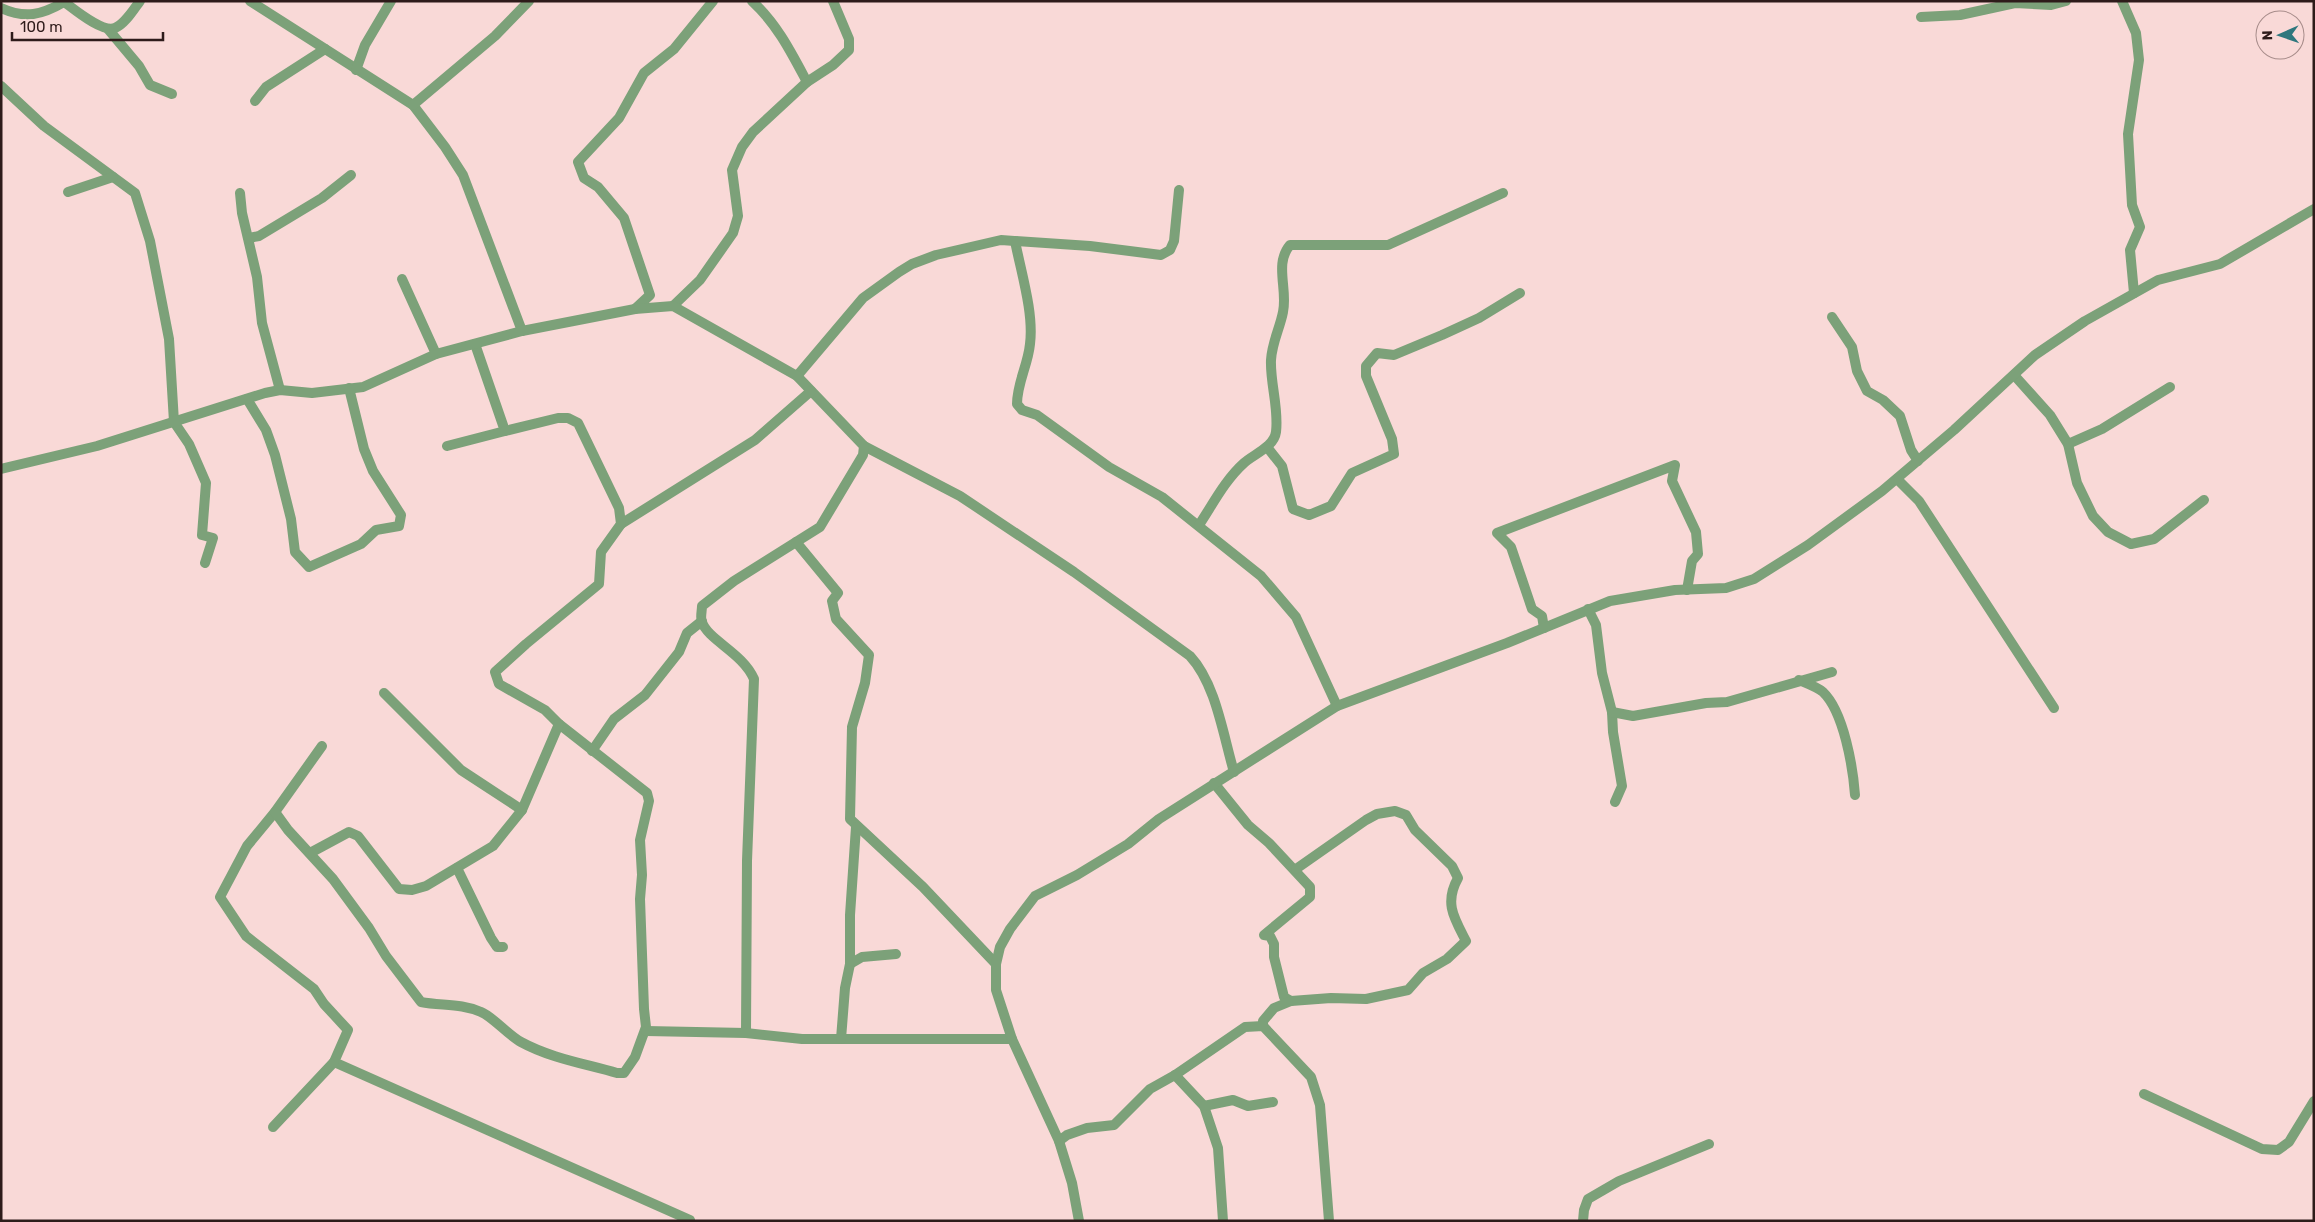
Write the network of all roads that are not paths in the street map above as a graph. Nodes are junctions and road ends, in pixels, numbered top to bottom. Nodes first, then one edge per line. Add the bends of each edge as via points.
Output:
1 (140, 1) edge
2 (250, 1) edge
3 (392, 1) edge
4 (529, 1) edge
5 (714, 1) edge
6 (752, 1) edge
7 (832, 1) edge
8 (2066, 1) edge
9 (2122, 1) edge
10 (63, 2) edge
11 (266, 5) edge
12 (1, 8) edge
13 (1921, 17) dead end
14 (108, 29) junction
15 (325, 49) junction
16 (356, 70) junction
17 (807, 82) junction
18 (1, 86) edge
19 (172, 94) dead end
20 (255, 101) dead end
21 (413, 105) junction
22 (351, 175) dead end
23 (113, 176) junction
24 (1179, 190) dead end
25 (68, 192) dead end
26 (240, 193) dead end
27 (1503, 193) dead end
28 (2314, 209) edge
29 (249, 238) junction
30 (1015, 241) junction
31 (402, 278) dead end
32 (1520, 293) dead end
33 (2134, 293) junction
34 (673, 306) junction
35 (635, 309) junction
36 (1832, 317) dead end
37 (522, 331) junction
38 (475, 344) junction
39 (436, 354) junction
40 (2014, 375) junction
41 (797, 376) junction
42 (2170, 387) dead end
43 (349, 388) junction
44 (280, 390) junction
45 (811, 391) junction
46 (247, 399) junction
47 (174, 422) junction
48 (506, 431) junction
49 (2068, 444) junction
50 (447, 446) dead end
51 (864, 446) junction
52 (1267, 447) junction
53 (1918, 461) junction
54 (1, 469) edge
55 (1897, 479) junction
56 (2204, 500) dead end
57 (621, 524) junction
58 (1199, 525) junction
59 (796, 542) junction
60 (205, 563) dead end
61 (1687, 590) junction
62 (1588, 609) junction
63 (702, 621) junction
64 (1544, 628) junction
65 (1832, 672) dead end
66 (1799, 680) junction
67 (384, 694) dead end
68 (1337, 706) junction
69 (2054, 708) dead end
70 (1612, 712) junction
71 (559, 724) junction
72 (322, 746) dead end
73 (592, 750) junction
74 (1234, 772) junction
75 (1214, 783) junction
76 (1856, 795) dead end
77 (1615, 802) dead end
78 (522, 810) junction
79 (275, 812) junction
80 (856, 827) junction
81 (310, 853) junction
82 (457, 868) junction
83 (1296, 869) junction
84 (503, 947) dead end
85 (896, 954) dead end
86 (850, 964) junction
87 (996, 964) junction
88 (1291, 1001) junction
89 (1263, 1026) junction
90 (646, 1031) junction
91 (746, 1033) junction
92 (841, 1039) junction
93 (1012, 1039) junction
94 (334, 1062) junction
95 (1175, 1075) junction
96 (2144, 1094) dead end
97 (2314, 1101) edge
98 (1273, 1102) dead end
99 (1204, 1106) junction
100 (273, 1127) dead end
101 (1059, 1141) junction
102 (1709, 1144) dead end
103 (691, 1221) edge
104 (1079, 1221) edge
105 (1223, 1221) edge
106 (1328, 1221) edge
107 (1583, 1221) edge

1 - 14 street via 123,22
2 - 11 street
3 - 16 street via 365,46
4 - 21 street via 495,36
5 - 35 street via 674,49 644,74 619,118 578,162 584,178 598,187 624,218 650,296
6 - 17 street via 781,34
7 - 17 street via 849,39 850,50
8 - 13 street via 2051,6 2015,3 1960,15
9 - 33 street via 2136,33 2139,60 2128,134 2132,205 2140,227 2130,250
10 - 12 street via 33,14 17,14
10 - 14 street
11 - 15 street
14 - 19 street via 139,66 150,85
15 - 16 street
15 - 20 street via 266,87
16 - 21 street
17 - 34 street via 753,132 737,155 732,170 738,216 733,233 700,280
18 - 23 street via 44,126
21 - 37 street via 462,174
22 - 29 street via 322,198 260,236
23 - 25 street
23 - 47 street via 135,193 150,241 169,339
24 - 30 street via 1174,241 1170,250 1161,255
26 - 29 street
27 - 52 street via 1388,245 1290,245 1282,262 1283,312 1274,336 1271,361 1276,396 1276,434
28 - 33 street via 2220,264 2158,280
29 - 44 street via 262,323
30 - 41 street via 1001,240 936,255 899,272 863,298
30 - 58 street via 1030,319 1030,344 1016,404 1022,410 1037,415 1109,467 1162,497
31 - 39 street
32 - 52 street via 1442,336 1394,355 1377,353 1366,366 1366,376 1392,439 1394,454 1352,472 1331,506 1309,515 1293,509 1282,466
33 - 40 street via 2085,320
34 - 35 street
34 - 41 street
35 - 37 street
36 - 53 street via 1852,347 1857,371 1868,391 1900,416 1910,450
37 - 38 street
38 - 39 street
38 - 48 street
39 - 43 street via 363,387
40 - 49 street via 2050,415
40 - 53 street
41 - 45 street
42 - 49 street via 2102,429
43 - 44 street via 312,393
43 - 46 street via 364,449 401,515 399,526 376,530 361,544 309,567 295,552 292,519 275,454 266,430
44 - 46 street
45 - 51 street
45 - 57 street via 755,440
46 - 47 street
47 - 54 street via 97,446
47 - 60 street via 189,444 206,483 202,535 213,538
48 - 50 street
48 - 57 street via 558,418 578,423 620,508
49 - 56 street via 2077,483 2093,516 2108,532 2130,544 2154,539
51 - 59 street via 863,455 820,527
51 - 74 street via 960,496 1074,572 1190,656 1208,683
52 - 58 street via 1244,463 1224,486
53 - 55 street
55 - 61 street via 1808,545 1754,579 1726,588
55 - 69 street via 1918,501
57 - 71 street via 601,552 599,584 495,672 499,684 545,710
58 - 68 street via 1260,576 1296,617
59 - 63 street via 716,593 702,606
59 - 80 street via 838,593 832,601 836,619 869,655 865,683 852,727 850,819
61 - 62 street via 1610,601
61 - 64 street via 1692,561 1698,554 1696,532 1672,481 1675,465 1497,533 1510,547 1532,609 1542,616
62 - 64 street
62 - 70 street via 1596,625 1602,674
63 - 73 street via 687,633 679,652 645,695 614,719
63 - 91 street via 709,632 741,658 754,679 747,861
64 - 68 street
65 - 66 street
66 - 70 street via 1727,702 1633,716
66 - 76 street via 1823,692 1836,711 1852,764
67 - 78 street via 461,770
68 - 74 street
70 - 77 street via 1622,786
71 - 73 street
71 - 78 street
72 - 79 street
73 - 90 street via 648,793 640,840
74 - 75 street
75 - 83 street via 1248,825
75 - 87 street via 1128,844 1035,896 1010,929 1000,947
78 - 82 street via 493,846
79 - 81 street
79 - 94 street via 247,846 220,898 246,936 314,989 348,1030
80 - 86 street
80 - 87 street via 923,888
81 - 82 street via 349,832 358,836 399,889 426,886
81 - 90 street via 333,879 421,1002 464,1006 484,1013 522,1043 617,1073 624,1073 629,1066
82 - 84 street via 491,938 497,947
83 - 88 street via 1310,887 1310,897 1264,934 1270,936 1274,944 1284,997
83 - 88 street via 1378,814 1395,811 1406,815 1415,830 1452,866 1458,878 1451,891 1450,903 1466,941 1447,959 1423,973 1408,990 1366,999
85 - 86 street via 862,957
86 - 92 street
87 - 93 street via 996,990
88 - 89 street via 1274,1008
89 - 95 street via 1245,1027
89 - 106 street via 1311,1077 1320,1105
90 - 91 street
91 - 92 street
92 - 93 street
93 - 101 street
94 - 100 street
94 - 103 street
95 - 99 street
95 - 101 street via 1150,1089 1114,1125 1087,1128
96 - 97 street via 2262,1149 2278,1150 2288,1142
98 - 99 street via 1248,1106 1233,1100
99 - 105 street via 1218,1148
101 - 104 street
102 - 107 street via 1619,1181 1588,1199

